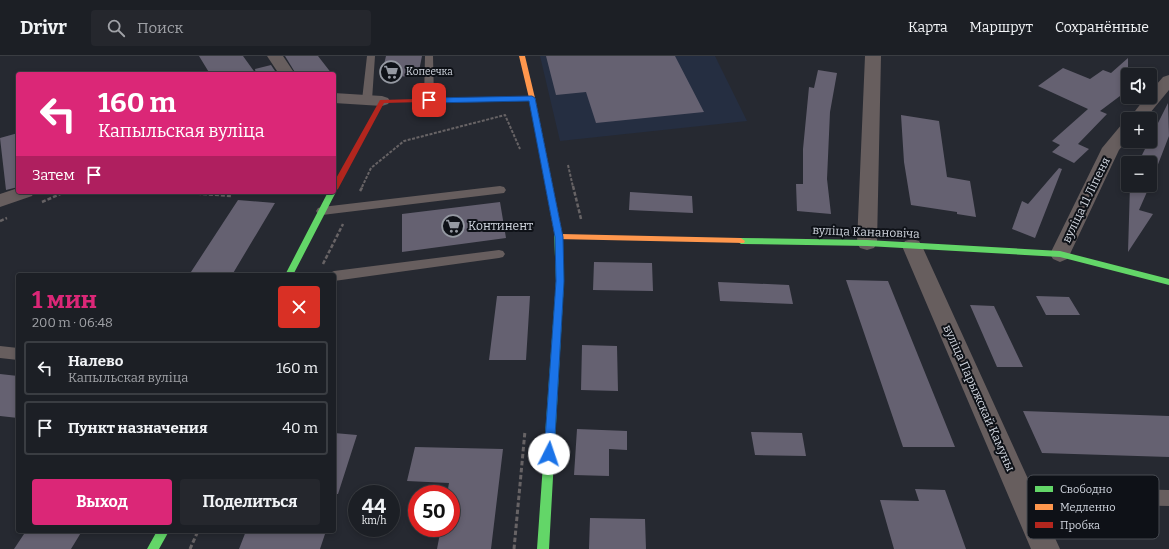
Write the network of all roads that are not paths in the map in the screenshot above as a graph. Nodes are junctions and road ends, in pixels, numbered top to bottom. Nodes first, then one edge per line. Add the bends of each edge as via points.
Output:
1 (276, 56) edge
2 (371, 56) edge
3 (429, 56) edge
4 (522, 56) edge
5 (873, 56) edge
6 (286, 72) edge
7 (1169, 80) edge
8 (1157, 94) edge
9 (336, 98) edge
10 (532, 98) junction
11 (429, 100) junction
12 (375, 101) junction
13 (1157, 103) edge
14 (1148, 104) edge
15 (1169, 107) edge
16 (1142, 112) edge
17 (1121, 136) edge
18 (336, 185) edge
19 (500, 190) dead end
20 (20, 194) edge
21 (331, 194) edge
22 (0, 202) edge
23 (322, 211) junction
24 (559, 237) junction
25 (867, 243) junction
26 (912, 246) junction
27 (499, 254) dead end
28 (1060, 254) junction
29 (291, 273) edge
30 (336, 276) edge
31 (1169, 282) edge
32 (0, 352) edge
33 (16, 354) edge
34 (1021, 495) junction
35 (1027, 495) edge
36 (1159, 498) edge
37 (1169, 498) edge
38 (1027, 508) edge
39 (162, 533) edge
40 (1041, 539) edge
41 (153, 549) edge
42 (543, 549) edge
43 (1046, 549) edge

1 - 6 street
2 - 12 lane
3 - 11 lane
4 - 10 main road
5 - 25 street
7 - 8 street
9 - 12 street
10 - 11 main road
10 - 24 main road
11 - 12 main road
12 - 18 main road
13 - 15 street
14 - 16 street
17 - 28 street, вуліца 11 Ліпеня via 1111,148
19 - 23 lane
20 - 22 street
21 - 23 main road
23 - 29 main road
24 - 25 main road, вуліца Канановіча
24 - 42 main road via 560,281
25 - 26 main road, вуліца Канановіча
26 - 28 main road, вуліца Канановіча
26 - 34 street, вуліца Парыжскай Камуны
27 - 30 lane
28 - 31 main road, вуліца Канановіча
32 - 33 lane
34 - 35 lane
34 - 38 street, вуліца Парыжскай Камуны
36 - 37 lane
39 - 41 main road
40 - 43 street, вуліца Парыжскай Камуны

